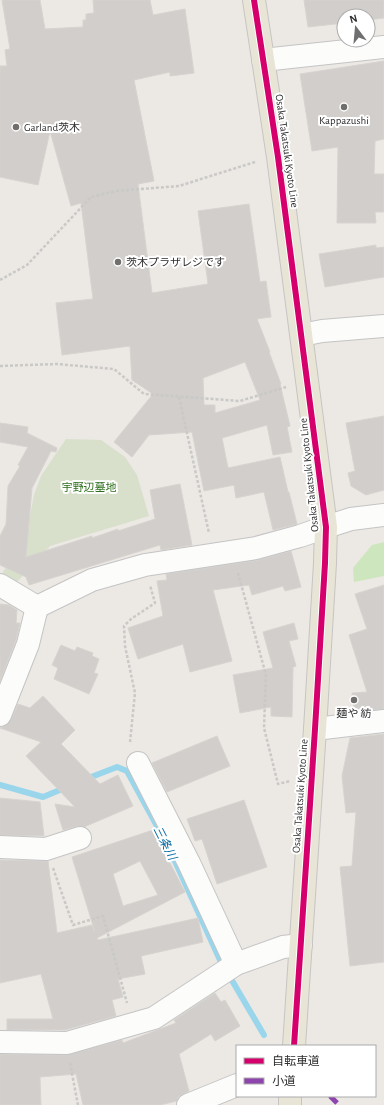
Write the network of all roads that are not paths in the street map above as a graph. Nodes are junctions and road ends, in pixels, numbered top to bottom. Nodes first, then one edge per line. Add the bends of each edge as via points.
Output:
1 (254, 0) edge
2 (384, 47) edge
3 (263, 60) junction
4 (384, 326) edge
5 (302, 335) junction
6 (384, 515) edge
7 (326, 526) junction
8 (0, 585) edge
9 (37, 607) junction
10 (0, 715) edge
11 (384, 721) edge
12 (315, 729) junction
13 (138, 763) road end
14 (80, 838) dead end
15 (0, 847) edge
16 (300, 946) junction
17 (236, 964) junction
18 (0, 1042) edge
19 (294, 1045) edge
20 (236, 1085) edge
21 (188, 1105) edge

1 - 3 main road, Osaka Takatsuki Kyoto Line
2 - 3 street
3 - 5 main road, Osaka Takatsuki Kyoto Line
4 - 5 street
5 - 7 main road, Osaka Takatsuki Kyoto Line
6 - 7 street via 351,519
7 - 9 street via 256,548 145,565 92,580
7 - 12 main road, Osaka Takatsuki Kyoto Line
8 - 9 street
9 - 10 street via 28,644
11 - 12 street
12 - 16 main road, Osaka Takatsuki Kyoto Line
13 - 17 street via 189,863
14 - 15 street via 46,849
16 - 17 street via 283,947
16 - 19 main road, Osaka Takatsuki Kyoto Line
17 - 18 street via 154,1018 67,1043
20 - 21 street

